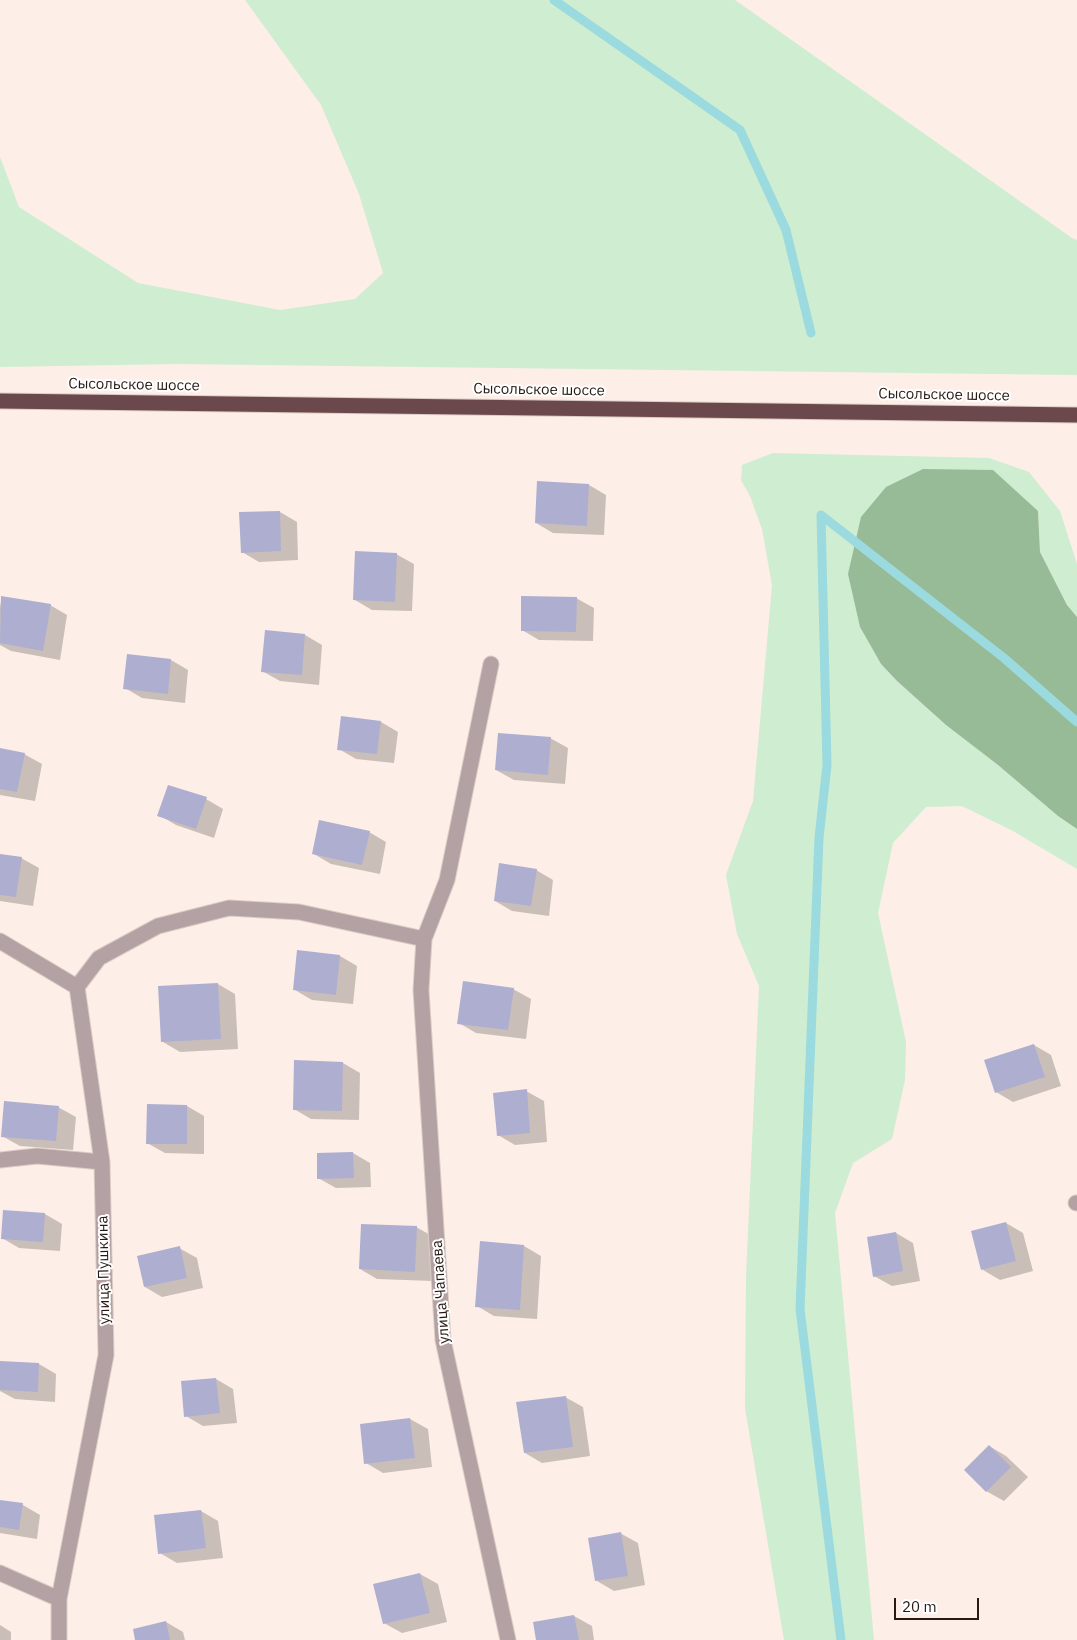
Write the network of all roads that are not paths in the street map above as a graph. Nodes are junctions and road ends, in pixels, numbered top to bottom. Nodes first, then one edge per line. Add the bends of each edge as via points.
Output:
1 (0, 401) edge
2 (1077, 415) edge
3 (491, 664) dead end
4 (424, 939) junction
5 (0, 941) edge
6 (78, 987) junction
7 (0, 1160) edge
8 (102, 1162) junction
9 (0, 1573) edge
10 (60, 1599) junction
11 (59, 1640) edge
12 (508, 1640) edge

1 - 2 highway, Сысольское шоссе
3 - 4 street, улица Чапаева via 447,880
4 - 6 street via 299,912 230,908 158,926 99,958
4 - 12 street, улица Чапаева via 421,990 443,1340
5 - 6 street
6 - 8 street, улица Пушкина
7 - 8 street via 37,1156
8 - 10 street, улица Пушкина via 106,1356
9 - 10 street
10 - 11 street, улица Пушкина

